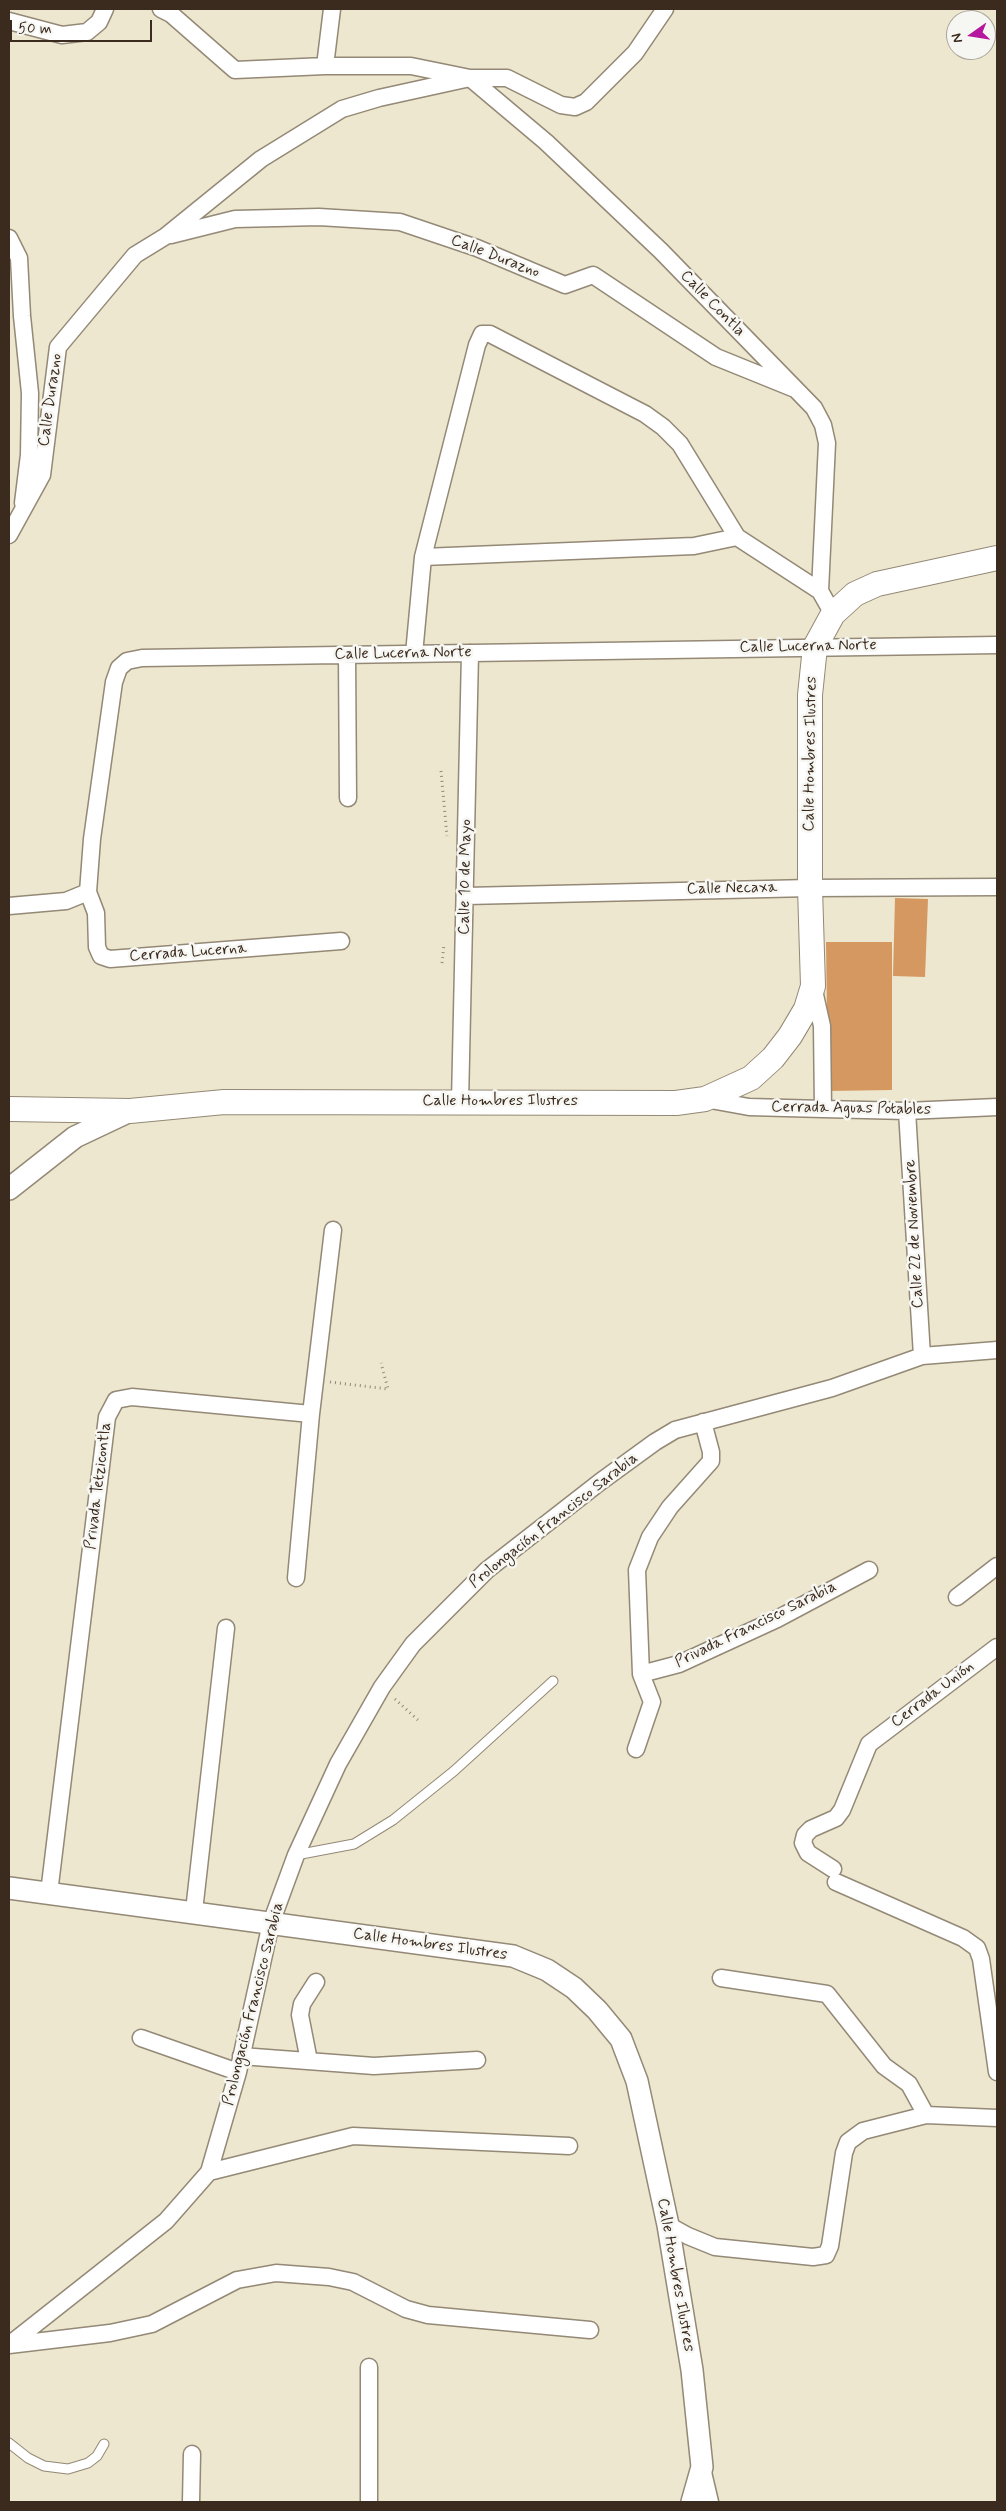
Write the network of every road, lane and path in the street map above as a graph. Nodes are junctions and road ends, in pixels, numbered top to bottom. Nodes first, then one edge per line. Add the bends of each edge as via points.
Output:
1 (105, 9) edge
2 (161, 9) edge
3 (332, 9) edge
4 (666, 9) edge
5 (9, 21) edge
6 (325, 66) junction
7 (470, 78) junction
8 (166, 236) junction
9 (9, 238) edge
10 (795, 389) junction
11 (21, 515) junction
12 (9, 535) edge
13 (738, 537) junction
14 (423, 558) junction
15 (997, 558) edge
16 (820, 591) junction
17 (833, 614) junction
18 (997, 645) edge
19 (816, 647) junction
20 (470, 653) junction
21 (414, 654) junction
22 (347, 656) junction
23 (348, 798) dead end
24 (997, 887) edge
25 (810, 888) junction
26 (88, 892) junction
27 (466, 896) junction
28 (9, 906) edge
29 (341, 941) dead end
30 (813, 986) junction
31 (705, 1099) junction
32 (460, 1102) junction
33 (997, 1107) edge
34 (9, 1109) edge
35 (823, 1109) junction
36 (907, 1111) junction
37 (130, 1112) junction
38 (9, 1189) edge
39 (333, 1230) dead end
40 (997, 1350) edge
41 (922, 1356) junction
42 (381, 1363) dead end
43 (315, 1380) junction
44 (311, 1414) junction
45 (703, 1422) junction
46 (997, 1566) edge
47 (869, 1570) dead end
48 (296, 1578) dead end
49 (956, 1597) dead end
50 (226, 1628) dead end
51 (997, 1647) edge
52 (642, 1674) junction
53 (553, 1681) dead end
54 (382, 1687) junction
55 (418, 1721) dead end
56 (636, 1748) dead end
57 (296, 1855) junction
58 (9, 1888) edge
59 (49, 1893) junction
60 (194, 1911) junction
61 (272, 1923) junction
62 (722, 1978) dead end
63 (316, 1982) dead end
64 (142, 2038) dead end
65 (240, 2056) junction
66 (477, 2060) dead end
67 (309, 2061) junction
68 (238, 2072) junction
69 (997, 2072) edge
70 (926, 2115) junction
71 (997, 2118) edge
72 (569, 2146) dead end
73 (209, 2172) junction
74 (668, 2225) junction
75 (590, 2330) dead end
76 (9, 2345) edge
77 (369, 2367) dead end
78 (9, 2443) edge
79 (104, 2444) dead end
80 (192, 2454) dead end
81 (702, 2467) junction
82 (191, 2502) edge
83 (370, 2502) edge
84 (692, 2502) edge
85 (710, 2502) edge

1 - 5 street via 99,22 87,32 79,33 62,35
2 - 6 street via 171,14 235,70
3 - 6 street
4 - 7 street via 635,53 586,102 576,107 561,105 507,78
6 - 7 street via 411,66
7 - 8 street, Calle Durazno via 342,109 261,159
7 - 10 street, Calle Contla via 546,142
8 - 10 street, Calle Durazno via 235,219 319,217 400,222 477,248 565,285 593,275 716,357
8 - 11 street, Calle Durazno via 135,255 58,347 42,475
9 - 11 street via 19,258 30,393 29,456
10 - 16 street, Calle Contla via 814,408 823,425 827,443
11 - 12 street, Calle Durazno
13 - 14 street via 694,546
13 - 14 street via 680,444 663,427 645,414 490,334 482,334
13 - 16 street
14 - 21 street
15 - 17 main road, Calle Hombres Ilustres via 877,584 855,594
16 - 17 street
17 - 19 main road, Calle Hombres Ilustres
18 - 19 street, Calle Lucerna Norte
19 - 20 street, Calle Lucerna Norte
19 - 25 main road, Calle Hombres Ilustres via 810,695
20 - 21 street, Calle Lucerna Norte
20 - 27 street, Calle 10 de Mayo
21 - 22 street, Calle Lucerna Norte
22 - 23 street
22 - 26 street, Calle Lucerna Norte via 142,658 127,661 119,668 114,682 92,839
24 - 25 street, Calle Necaxa
25 - 27 street, Calle Necaxa
25 - 30 main road, Calle Hombres Ilustres
26 - 28 street via 66,901
26 - 29 street, Cerrada Lucerna via 96,913 97,947 101,956 110,959
27 - 32 street, Calle 10 de Mayo
30 - 31 main road, Calle Hombres Ilustres via 806,1009 773,1058 751,1078
30 - 35 street, Calle Hombres Ilustres via 822,1026
31 - 32 main road, Calle Hombres Ilustres via 676,1103
31 - 35 street, Cerrada Aguas Potables via 749,1107
32 - 37 main road, Calle Hombres Ilustres via 224,1102
33 - 36 street, Cerrada Aguas Potables
34 - 37 main road, Calle Hombres Ilustres
35 - 36 street, Cerrada Aguas Potables
36 - 41 street, Calle 22 de Noviembre
37 - 38 street, Calle Hombres Ilustres via 75,1137
39 - 43 street
40 - 41 street, Prolongación Francisco Sarabia
41 - 45 street, Prolongación Francisco Sarabia via 832,1388
42 - 43 path via 388,1389
43 - 44 street
44 - 48 street
44 - 59 street, Privada Tetzicontla via 132,1397 116,1400 107,1416
45 - 52 street via 712,1452 710,1461 670,1507 650,1537 637,1570
45 - 54 street, Prolongación Francisco Sarabia via 675,1430 655,1442 487,1570 413,1644
46 - 49 street
47 - 52 street, Privada Francisco Sarabia via 777,1619 679,1664
50 - 60 street
51 - 69 street, Cerrada Unión via 869,1744 842,1810 836,1818 811,1829 803,1843 808,1853 834,1876 977,1948
52 - 56 street via 652,1702
53 - 57 lane via 454,1771 393,1820 354,1844
54 - 55 path
54 - 57 street, Prolongación Francisco Sarabia via 338,1764
57 - 61 street, Prolongación Francisco Sarabia
58 - 59 street, Calle Hombres Ilustres
59 - 60 street, Calle Hombres Ilustres
60 - 61 street, Calle Hombres Ilustres
61 - 65 street, Prolongación Francisco Sarabia
61 - 74 street, Calle Hombres Ilustres via 513,1956 548,1970 574,1988 621,2038 637,2081
62 - 70 street via 827,1994 884,2066 909,2084
63 - 67 street via 302,2004 300,2014
64 - 68 street
65 - 67 street
65 - 68 street, Prolongación Francisco Sarabia
66 - 67 street via 374,2066
68 - 73 street, Prolongación Francisco Sarabia
70 - 71 street
70 - 74 street via 863,2131 848,2142 826,2256 715,2247
72 - 73 street via 353,2136
73 - 76 street, Prolongación Francisco Sarabia via 166,2221
74 - 81 street, Calle Hombres Ilustres via 692,2370
75 - 76 street via 428,2316 406,2309 353,2282 276,2273 237,2280 152,2324 110,2333
77 - 83 street
78 - 79 lane via 44,2466 68,2469 88,2463
80 - 82 street
81 - 84 street, Calle Hombres Ilustres
81 - 85 street

